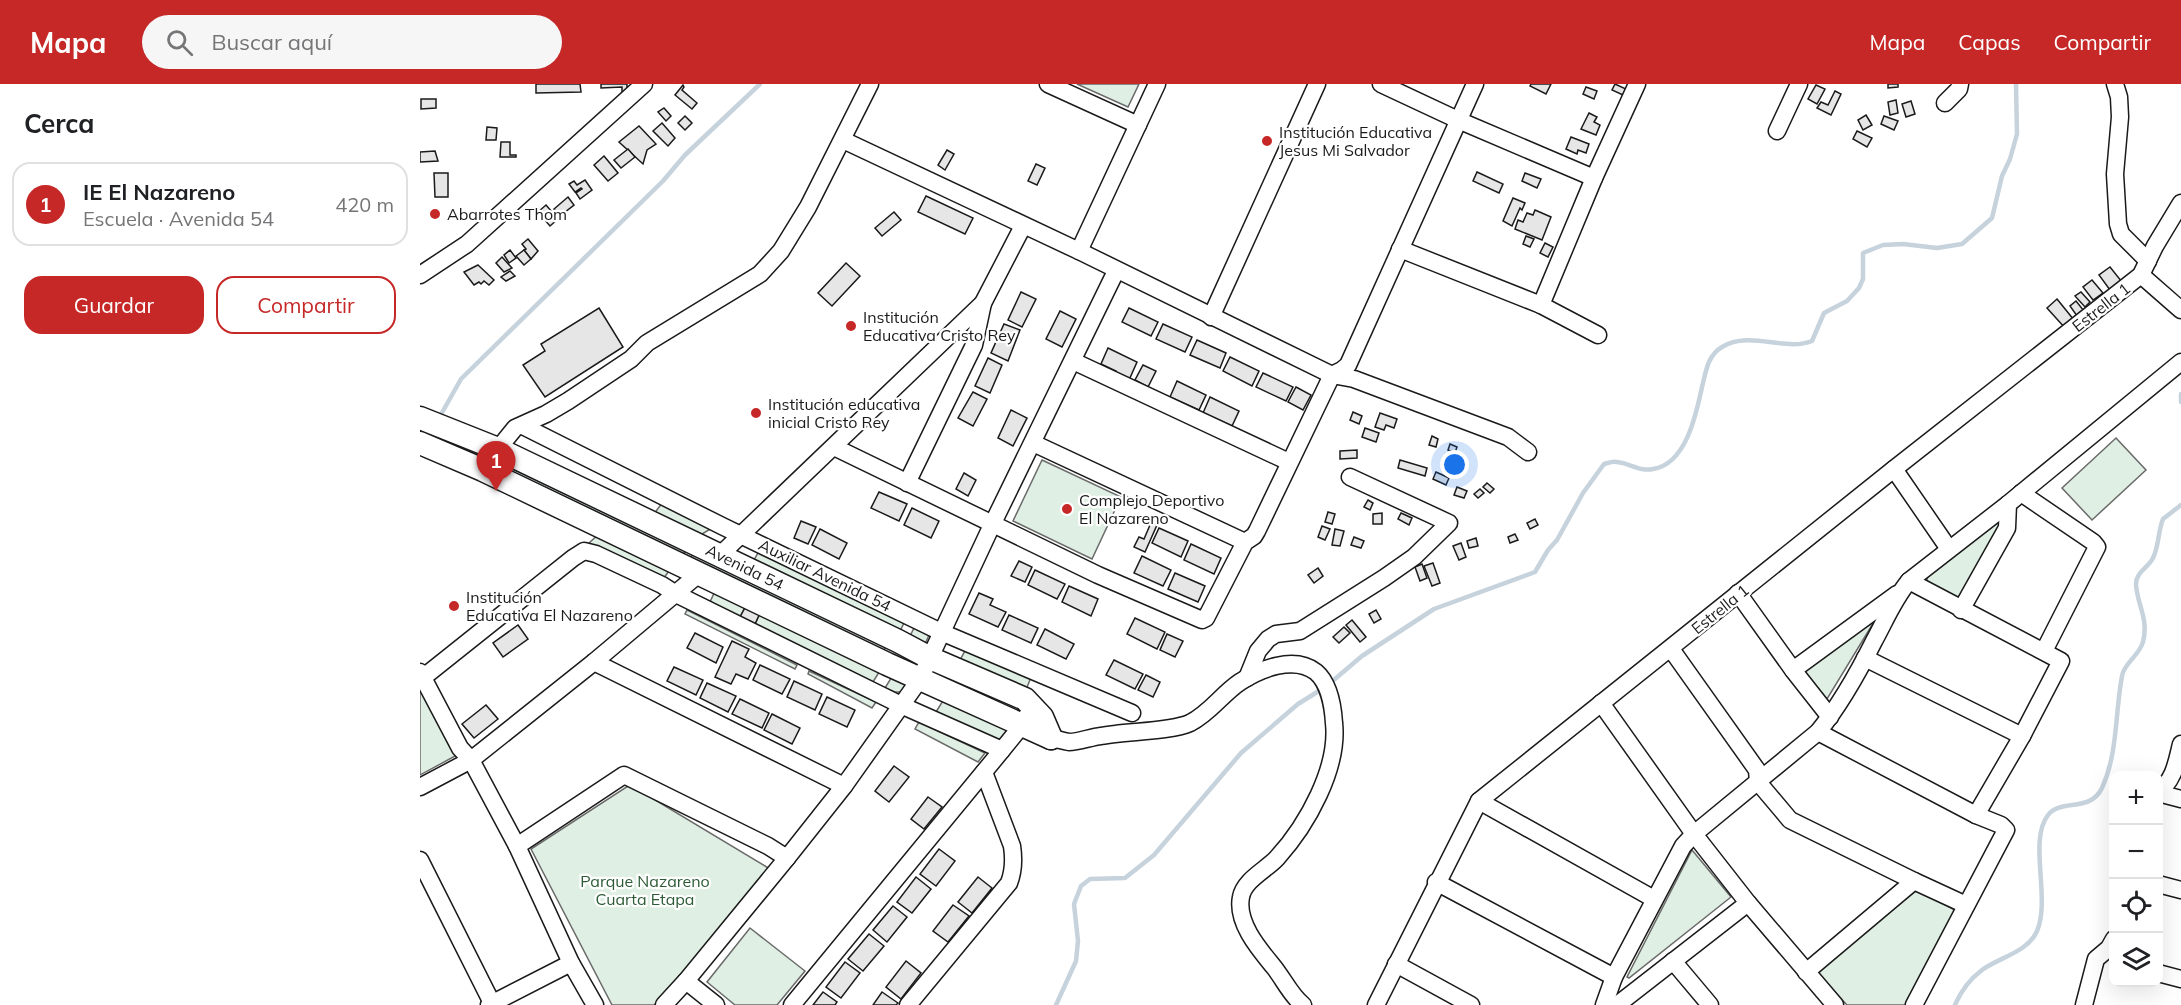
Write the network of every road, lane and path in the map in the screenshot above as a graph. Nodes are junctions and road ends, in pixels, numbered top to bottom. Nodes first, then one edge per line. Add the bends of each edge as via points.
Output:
1 (644, 84) edge
2 (870, 84) edge
3 (1048, 84) edge
4 (1157, 84) edge
5 (1317, 84) edge
6 (1381, 84) edge
7 (1475, 84) edge
8 (1637, 84) edge
9 (1799, 84) edge
10 (1960, 84) edge
11 (2115, 84) edge
12 (1945, 103) dead end
13 (1458, 120) junction
14 (1138, 125) junction
15 (1777, 131) dead end
16 (843, 140) junction
17 (1594, 178) junction
18 (2181, 203) edge
19 (2176, 220) edge
20 (1023, 226) junction
21 (1400, 249) junction
22 (1079, 251) junction
23 (2144, 268) junction
24 (1116, 271) junction
25 (420, 275) edge
26 (983, 303) junction
27 (1541, 306) junction
28 (2181, 310) edge
29 (1211, 317) junction
30 (1598, 335) dead end
31 (1073, 361) junction
32 (2181, 362) edge
33 (1332, 375) junction
34 (420, 418) edge
35 (523, 426) junction
36 (420, 443) edge
37 (1033, 443) junction
38 (834, 447) junction
39 (498, 449) junction
40 (1528, 452) dead end
41 (1289, 462) junction
42 (1894, 470) junction
43 (1350, 477) dead end
44 (907, 483) junction
45 (2014, 499) junction
46 (992, 525) junction
47 (742, 534) junction
48 (1245, 542) junction
49 (1949, 549) junction
50 (720, 555) junction
51 (700, 573) junction
52 (1905, 586) junction
53 (1738, 593) junction
54 (676, 594) junction
55 (1961, 610) junction
56 (941, 632) junction
57 (1671, 649) junction
58 (2044, 651) junction
59 (930, 658) junction
60 (1865, 658) junction
61 (594, 662) junction
62 (1793, 670) junction
63 (421, 676) edge
64 (1247, 678) junction
65 (920, 679) junction
66 (1601, 703) junction
67 (903, 705) junction
68 (1132, 713) dead end
69 (1027, 715) junction
70 (1830, 717) junction
71 (1818, 732) junction
72 (2022, 736) junction
73 (1051, 738) joint
74 (2181, 744) edge
75 (1002, 750) junction
76 (471, 760) junction
77 (984, 772) junction
78 (1758, 782) junction
79 (844, 786) junction
80 (420, 787) edge
81 (2163, 788) edge
82 (2163, 794) edge
83 (2181, 799) edge
84 (1479, 801) junction
85 (1976, 815) junction
86 (1694, 834) junction
87 (517, 846) junction
88 (787, 858) junction
89 (420, 860) edge
90 (1914, 881) junction
91 (1436, 882) junction
92 (2163, 885) edge
93 (2181, 890) edge
94 (1654, 899) junction
95 (1748, 903) junction
96 (1966, 904) junction
97 (2106, 958) edge
98 (1673, 961) junction
99 (571, 963) junction
100 (1396, 964) junction
101 (1806, 972) junction
102 (2163, 974) edge
103 (1614, 977) junction
104 (2181, 979) edge
105 (686, 981) junction
106 (491, 1004) edge
107 (595, 1005) edge
108 (664, 1005) edge
109 (716, 1005) edge
110 (792, 1005) edge
111 (908, 1005) edge
112 (1303, 1005) edge
113 (1376, 1005) edge
114 (1471, 1005) edge
115 (1604, 1005) edge
116 (1617, 1005) edge
117 (1710, 1005) edge
118 (1835, 1005) edge
119 (1914, 1005) edge
120 (2084, 1005) edge

1 - 25 street via 467,244
2 - 16 street
3 - 14 street
4 - 14 street
5 - 29 street
6 - 13 street
7 - 13 street
8 - 17 street
9 - 15 street
10 - 12 street
11 - 23 street via 2120,117 2115,174 2118,224
13 - 17 street
13 - 21 street
14 - 22 street
16 - 20 street
16 - 35 street via 781,251 760,274 680,321 568,401
17 - 27 street
18 - 19 street
19 - 23 street
20 - 22 street
20 - 26 street
21 - 27 street
21 - 33 street via 1348,365
22 - 24 street
23 - 28 street
23 - 42 street, Estrella 1
24 - 29 street
24 - 31 street
26 - 38 street
26 - 44 street via 974,345
27 - 30 street
29 - 33 street
31 - 37 street
31 - 41 street
32 - 45 street
33 - 40 street via 1354,379 1508,437
33 - 41 street
34 - 39 main road, Avenida 54
35 - 39 street via 515,428
35 - 47 street, Auxiliar Avenida 54
36 - 51 main road, Avenida 54
37 - 46 street
37 - 48 street
38 - 44 street
38 - 47 street
39 - 50 main road, Avenida 54
41 - 48 street via 1257,531
42 - 49 street
42 - 53 street, Estrella 1
43 - 64 street via 1449,523 1414,557 1384,578 1300,631 1268,639 1258,651
44 - 46 street
45 - 49 street
45 - 55 street via 2007,528
45 - 58 street via 2097,547
46 - 48 street via 1202,620 1209,614
46 - 56 street
47 - 50 street
47 - 56 street, Auxiliar Avenida 54
49 - 52 street
50 - 59 main road, Avenida 54
51 - 54 street
51 - 65 main road, Avenida 54
52 - 55 street
52 - 60 street
52 - 62 street
53 - 57 street, Estrella 1
53 - 62 street
54 - 61 street
54 - 63 street via 584,551
54 - 67 street
55 - 58 street
56 - 59 street
56 - 68 street, Auxiliar Avenida 54
57 - 66 street, Estrella 1
57 - 78 street via 1757,770
58 - 72 street via 2061,661
59 - 65 street
59 - 69 main road, Avenida 54 via 1025,699
60 - 70 street
60 - 72 street
61 - 76 street
61 - 79 street
62 - 70 street
63 - 76 street via 460,748
64 - 73 street via 1189,724 1071,742
64 - 112 street via 1284,664 1308,668 1326,686 1335,723 1331,766 1312,807 1277,858 1241,895 1244,921 1256,945
65 - 67 street
65 - 69 main road, Avenida 54
66 - 84 street, Estrella 1
66 - 86 street
67 - 75 street
67 - 79 street
69 - 73 main road
69 - 75 street
70 - 71 street
71 - 78 street
71 - 85 street
72 - 85 street
74 - 81 street via 2175,768
75 - 77 street
76 - 80 street
76 - 87 street
77 - 110 street
77 - 111 street via 1012,846 1012,874 1009,883
78 - 86 street
78 - 90 street via 1790,820
79 - 88 street
82 - 83 street
84 - 91 street, Estrella 1
84 - 94 street
85 - 96 street via 2006,830
86 - 94 street via 1683,846
86 - 95 street
87 - 88 street via 624,775
87 - 99 street
88 - 105 street
89 - 106 street
90 - 96 street
90 - 101 street
91 - 100 street, Estrella 1
91 - 103 street
92 - 93 street
94 - 103 street
95 - 98 street
95 - 101 street
96 - 119 street
97 - 120 street via 2095,963
98 - 116 street
98 - 117 street
99 - 106 street
99 - 107 street
100 - 113 street, Estrella 1
100 - 114 street
101 - 118 street
102 - 104 street
103 - 115 street
105 - 108 street
105 - 109 street

